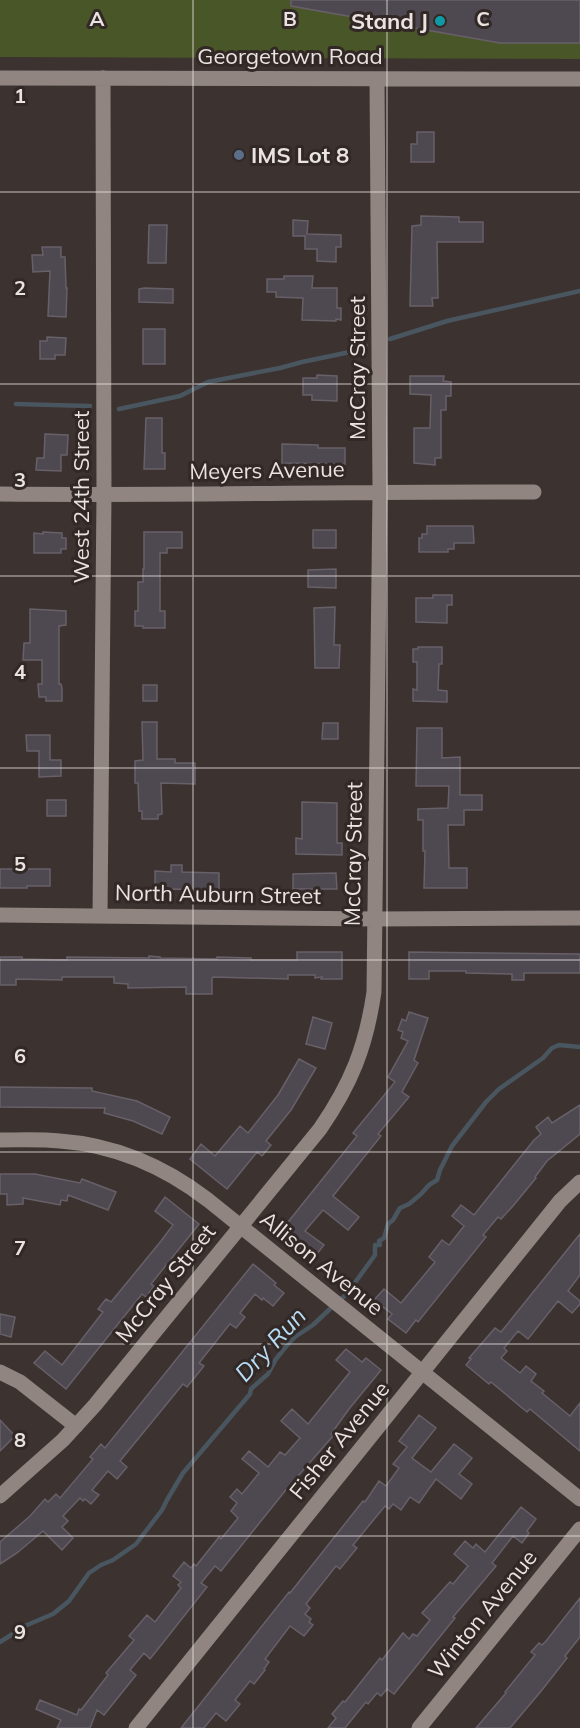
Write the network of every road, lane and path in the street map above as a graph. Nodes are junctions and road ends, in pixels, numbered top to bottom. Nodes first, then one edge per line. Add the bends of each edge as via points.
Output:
1 (0, 78) edge
2 (103, 78) junction
3 (377, 79) junction
4 (580, 79) edge
5 (380, 491) junction
6 (534, 492) dead end
7 (0, 494) edge
8 (104, 495) junction
9 (0, 915) edge
10 (100, 916) junction
11 (580, 918) edge
12 (375, 919) junction
13 (0, 1140) edge
14 (580, 1182) edge
15 (240, 1226) junction
16 (0, 1372) edge
17 (422, 1372) junction
18 (76, 1426) junction
19 (0, 1496) edge
20 (580, 1499) edge
21 (580, 1529) edge
22 (136, 1728) edge
23 (419, 1728) edge

1 - 2 street, Georgetown Road
2 - 3 street, Georgetown Road
2 - 8 street, West 24th Street
3 - 4 street, Georgetown Road
3 - 5 street, McCray Street
5 - 6 street, Meyers Avenue
5 - 8 street, Meyers Avenue
5 - 12 street, McCray Street
7 - 8 street, Meyers Avenue
8 - 10 street, West 24th Street
9 - 10 street, North Auburn Street
10 - 12 street, North Auburn Street
11 - 12 street, North Auburn Street
12 - 15 street, McCray Street via 372,1010 350,1079 320,1129
13 - 15 street, Allison Avenue via 81,1143 136,1158 183,1182
14 - 17 street, Fisher Avenue via 560,1201
15 - 17 street, Allison Avenue
15 - 18 street, McCray Street
16 - 18 street via 20,1382
17 - 20 street, Allison Avenue
17 - 22 street, Fisher Avenue
18 - 19 street, McCray Street
21 - 23 street, Winton Avenue

